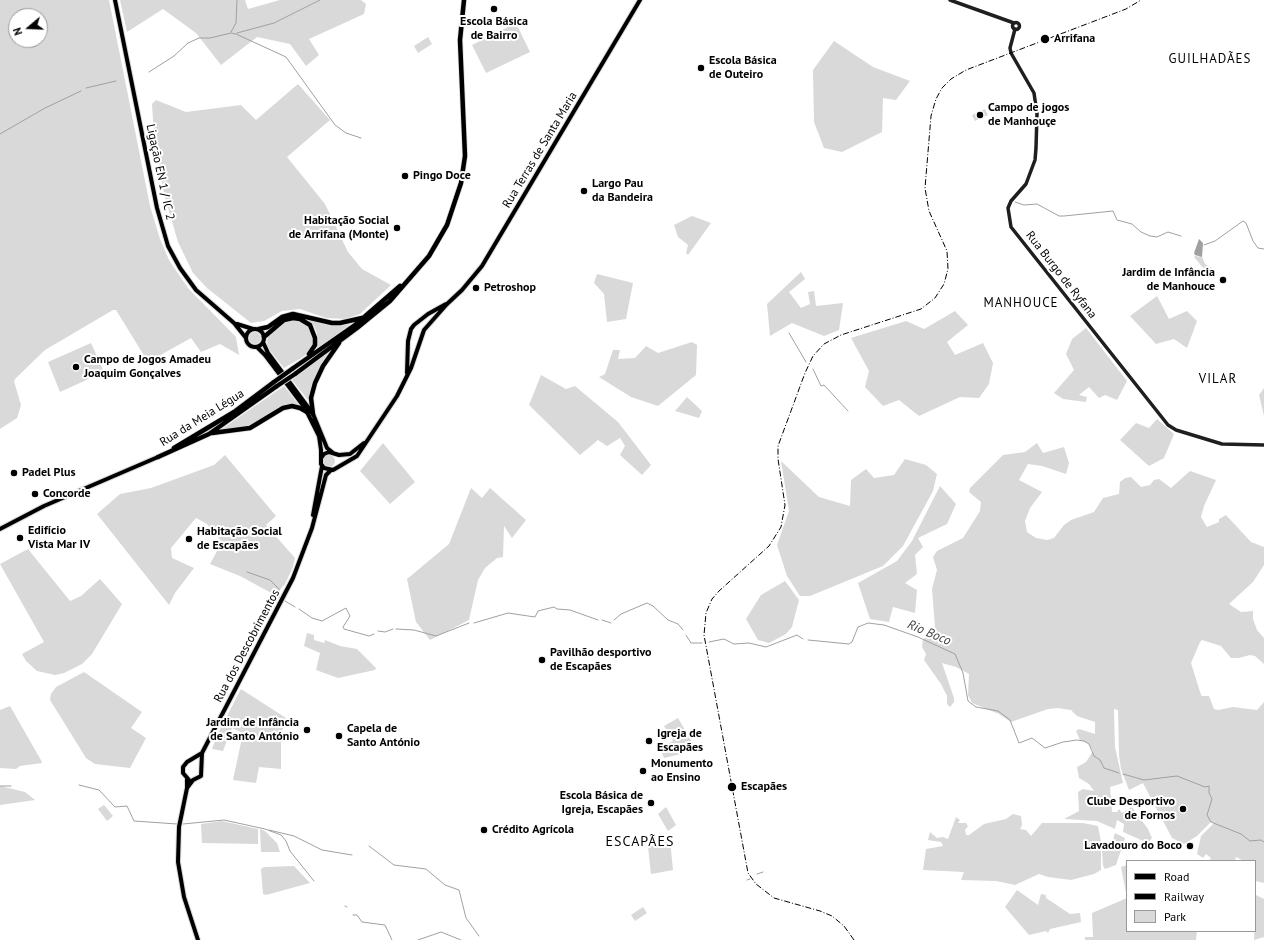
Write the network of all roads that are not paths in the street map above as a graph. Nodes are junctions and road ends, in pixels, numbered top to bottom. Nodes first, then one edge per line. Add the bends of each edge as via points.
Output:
1 (115, 0) edge
2 (463, 0) edge
3 (640, 0) edge
4 (950, 0) edge
5 (401, 287) junction
6 (447, 304) junction
7 (364, 318) junction
8 (234, 323) junction
9 (414, 325) junction
10 (256, 329) junction
11 (424, 330) junction
12 (246, 338) junction
13 (264, 339) junction
14 (343, 339) junction
15 (408, 340) junction
16 (419, 343) junction
17 (257, 347) junction
18 (301, 362) junction
19 (293, 372) junction
20 (407, 375) junction
21 (276, 384) junction
22 (307, 412) junction
23 (313, 414) junction
24 (209, 434) junction
25 (366, 441) junction
26 (1264, 446) edge
27 (333, 453) junction
28 (158, 457) junction
29 (321, 458) junction
30 (322, 466) junction
31 (336, 467) junction
32 (331, 470) junction
33 (0, 529) edge
34 (305, 546) junction
35 (202, 753) junction
36 (191, 760) junction
37 (201, 765) junction
38 (187, 779) junction
39 (193, 780) junction
40 (187, 788) junction
41 (198, 940) edge

1 - 8 main road, Ligação EN 1 / IC 2 via 162,230 180,268 196,290
2 - 5 highway via 458,40 463,138 459,182 448,217 436,242
3 - 6 main road, Rua Terras de Santa Maria via 486,260
4 - 26 main road, Rua Burgo de Ryfana via 1019,25 1015,29 1010,48 1034,92 1036,148 1035,160 1026,184 1008,208 1011,227 1168,425 1176,430 1222,444
5 - 7 highway
5 - 14 highway via 376,313
6 - 9 main road
6 - 11 main road
7 - 10 highway via 332,323 287,314 268,327
7 - 18 highway
8 - 10 main road, Ligação EN 1 / IC 2
8 - 12 main road, Ligação EN 1 / IC 2
9 - 11 main road via 422,324
9 - 15 main road
10 - 12 main road via 247,333
10 - 13 main road
11 - 16 main road
12 - 17 main road via 250,345
13 - 17 main road
13 - 18 highway via 284,320 293,318 305,321 314,332 315,345 312,352
13 - 23 main road via 268,353
14 - 19 highway
14 - 23 highway via 323,366 315,383 311,398
15 - 16 main road via 411,345
15 - 20 main road
16 - 20 main road
17 - 22 main road via 265,354
18 - 19 highway
19 - 21 highway, bridge
20 - 25 main road via 397,396
21 - 24 highway, Rua da Meia Légua
21 - 28 highway, Rua da Meia Légua
22 - 24 highway via 292,406 283,408 250,428
22 - 29 main road via 319,436
23 - 27 main road via 328,448
24 - 28 highway, Rua da Meia Légua
25 - 27 main road via 350,454
25 - 31 main road via 357,456
27 - 29 main road via 324,454
27 - 31 main road via 338,459
28 - 33 main road, Rua da Meia Légua via 44,506
29 - 30 main road
30 - 32 main road
30 - 34 main road, Rua dos Descobrimentos
31 - 32 main road
32 - 34 main road, Rua dos Descobrimentos via 326,475
34 - 35 main road, Rua dos Descobrimentos via 293,578
35 - 36 main road
35 - 37 main road, Rua dos Descobrimentos
36 - 37 main road
36 - 38 main road, Rua dos Descobrimentos via 183,767 183,774
37 - 39 main road, Rua dos Descobrimentos via 201,776
38 - 39 main road
38 - 40 main road, Rua dos Descobrimentos
39 - 40 main road, Rua dos Descobrimentos
40 - 41 main road, Rua dos Descobrimentos via 179,827 178,862 184,897

